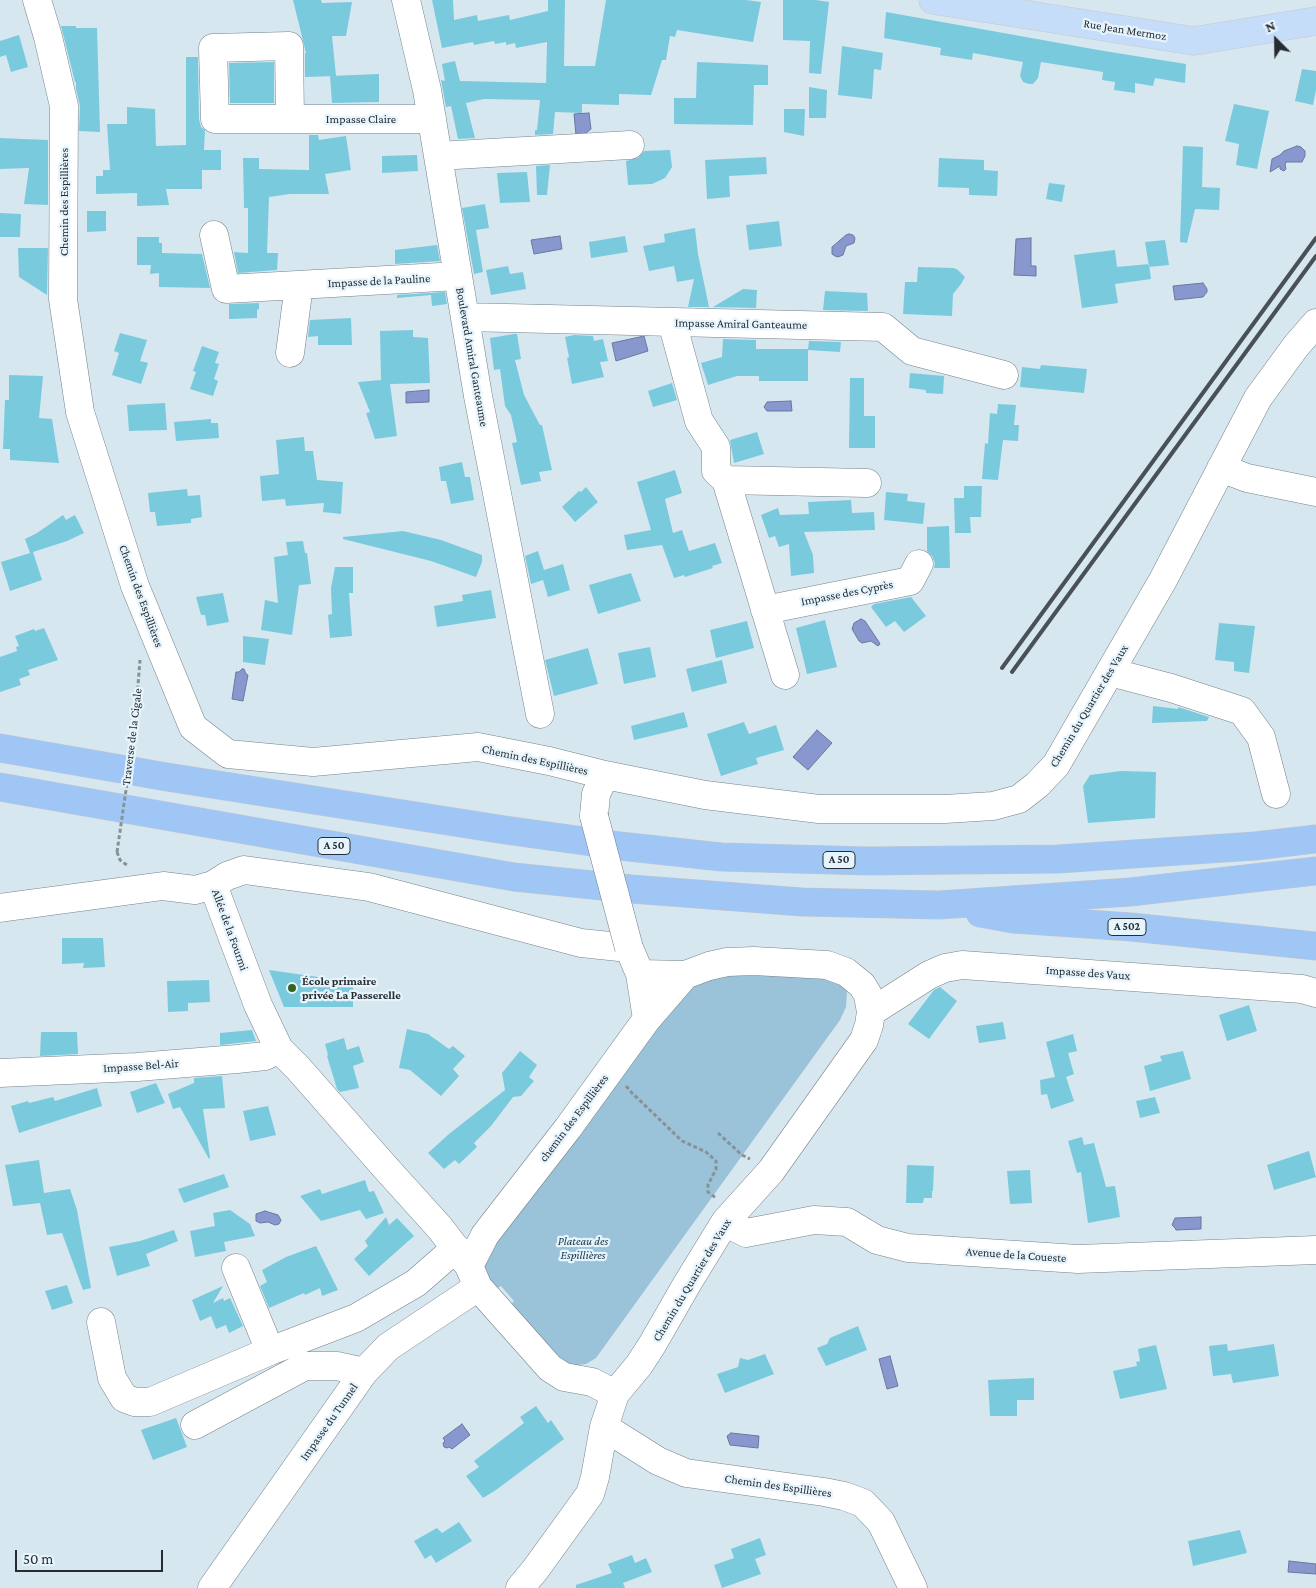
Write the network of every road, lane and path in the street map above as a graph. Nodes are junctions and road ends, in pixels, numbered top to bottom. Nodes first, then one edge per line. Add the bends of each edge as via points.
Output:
1 (37, 0) edge
2 (406, 0) edge
3 (933, 0) edge
4 (1021, 7) edge
5 (1316, 21) edge
6 (290, 119) dead end
7 (432, 120) junction
8 (630, 144) dead end
9 (438, 156) junction
10 (214, 235) dead end
11 (458, 276) junction
12 (299, 285) junction
13 (465, 318) junction
14 (672, 322) junction
15 (1316, 323) edge
16 (290, 353) dead end
17 (1004, 375) dead end
18 (1221, 468) junction
19 (726, 480) junction
20 (867, 483) dead end
21 (1316, 492) edge
22 (919, 564) dead end
23 (766, 610) junction
24 (152, 631) junction
25 (1110, 672) junction
26 (785, 675) dead end
27 (540, 714) dead end
28 (0, 748) edge
29 (605, 774) junction
30 (0, 787) edge
31 (1276, 794) dead end
32 (1316, 839) edge
33 (117, 852) dead end
34 (1316, 871) edge
35 (213, 885) junction
36 (939, 905) junction
37 (0, 908) edge
38 (1316, 946) edge
39 (630, 948) junction
40 (640, 974) junction
41 (685, 975) junction
42 (1316, 993) edge
43 (871, 1012) junction
44 (647, 1019) junction
45 (279, 1049) junction
46 (612, 1067) junction
47 (0, 1073) edge
48 (718, 1133) dead end
49 (771, 1171) junction
50 (722, 1211) junction
51 (496, 1220) junction
52 (1316, 1250) edge
53 (461, 1257) junction
54 (236, 1268) dead end
55 (101, 1322) dead end
56 (270, 1351) junction
57 (364, 1372) junction
58 (615, 1394) junction
59 (195, 1425) dead end
60 (604, 1427) junction
61 (212, 1588) edge
62 (520, 1588) edge
63 (913, 1588) edge

1 - 24 street, Chemin des Espillières via 64,106 63,299 80,412
2 - 7 street, Boulevard Amiral Ganteaume
3 - 4 main road, Rue Jean Mermoz
4 - 5 main road, Rue Jean Mermoz via 1194,41
6 - 7 street, Impasse Claire
7 - 9 street, Boulevard Amiral Ganteaume
8 - 9 street
9 - 11 street, Boulevard Amiral Ganteaume
10 - 12 street, Impasse de la Pauline via 226,290
11 - 12 street, Impasse de la Pauline
11 - 13 street, Boulevard Amiral Ganteaume
12 - 16 street
13 - 14 street, Impasse Amiral Ganteaume
13 - 27 street, Boulevard Amiral Ganteaume
14 - 17 street, Impasse Amiral Ganteaume via 884,327 912,351
14 - 19 street via 699,421 716,447 716,470
15 - 18 street, Chemin du Quartier des Vaux via 1258,398
18 - 21 street via 1247,478
18 - 25 street, Chemin du Quartier des Vaux
19 - 20 street
19 - 23 street
22 - 23 street, Impasse des Cyprès via 910,581
23 - 26 street
24 - 29 street, Chemin des Espillières via 193,727 228,754 313,762 478,747
24 - 33 path, Traverse de la Cigale, bridge via 142,633 134,734
25 - 29 street, Chemin du Quartier des Vaux via 1056,766 1019,799 993,806 819,809 705,795
25 - 31 street via 1242,711 1261,737
28 - 32 highway, A 50 via 607,845 721,857 868,861 1058,859
29 - 39 street, Chemin des Espillières, bridge via 596,794 594,816
30 - 36 highway, A 50 via 514,878 802,902
34 - 36 highway, A 50 via 1130,892
35 - 37 street via 195,890 163,886
35 - 39 street, Allée de la Fourmi via 244,870 369,887 581,943
35 - 45 street, Allée de la Fourmi via 258,1005
36 - 38 highway, A 502 via 1013,919 1131,927
39 - 40 street
40 - 41 street
40 - 44 street
41 - 43 street, Chemin du Quartier des Vaux via 728,962 827,965 846,972 862,985 868,995
41 - 44 street, chemin des Espillières
42 - 43 street, Impasse des Vaux via 1302,989 962,965 929,975
43 - 49 street, Chemin du Quartier des Vaux via 864,1040
44 - 46 street, chemin des Espillières
45 - 47 street, Impasse Bel-Air via 265,1056 237,1059
45 - 53 street, Allée de la Fourmi
46 - 50 path via 632,1094 682,1141 706,1152 716,1161 708,1192
46 - 51 street, chemin des Espillières
48 - 49 path via 742,1156
49 - 50 street, Chemin du Quartier des Vaux
50 - 52 street, Avenue de la Coueste via 746,1234 814,1220 847,1222 877,1240 908,1248 1078,1259
50 - 58 street, Chemin du Quartier des Vaux via 687,1284 652,1345
51 - 53 street, chemin des Espillières
51 - 53 street via 472,1228
53 - 56 street via 356,1318
53 - 57 street, Impasse du Tunnel
53 - 58 street via 550,1368 564,1377 592,1382
54 - 56 street
55 - 56 street via 112,1378 124,1398 134,1402 150,1402
57 - 59 street via 337,1366 305,1366
57 - 61 street, Impasse du Tunnel
58 - 60 street, Chemin du Quartier des Vaux
60 - 62 street, Chemin du Quartier des Vaux via 590,1494
60 - 63 street, Chemin des Espillières via 658,1461 686,1473 824,1492 863,1503 881,1522

